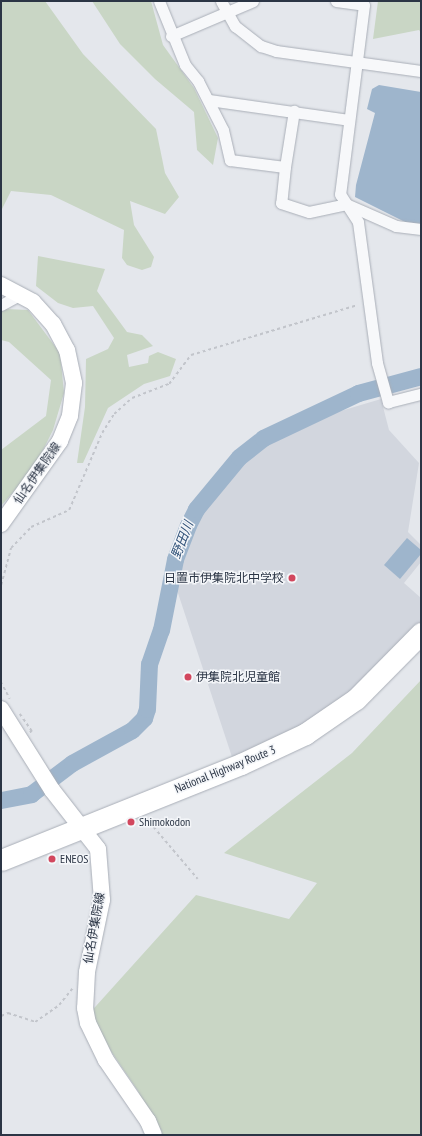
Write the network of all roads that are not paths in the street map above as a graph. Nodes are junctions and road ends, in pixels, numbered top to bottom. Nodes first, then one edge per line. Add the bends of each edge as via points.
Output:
1 (159, 1) edge
2 (221, 1) edge
3 (253, 1) edge
4 (336, 1) edge
5 (226, 13) junction
6 (171, 36) junction
7 (358, 63) junction
8 (421, 71) edge
9 (210, 100) junction
10 (294, 111) junction
11 (349, 120) junction
12 (285, 167) junction
13 (346, 204) junction
14 (421, 229) edge
15 (1, 284) edge
16 (21, 294) junction
17 (1, 305) edge
18 (421, 394) edge
19 (1, 524) edge
20 (421, 633) edge
21 (1, 709) edge
22 (79, 827) junction
23 (1, 860) edge
24 (154, 1135) edge

1 - 6 street
2 - 5 street
3 - 5 street
4 - 7 street via 364,5
5 - 6 street
5 - 7 street via 235,26 261,46 276,51
6 - 9 street via 185,65
7 - 8 street
7 - 11 street
9 - 10 street
9 - 12 street via 223,130 230,160
10 - 11 street
10 - 12 street
11 - 13 street via 340,194
12 - 13 street via 281,203 309,212
13 - 14 street via 396,226
13 - 18 street via 358,222 380,374 388,402
15 - 16 main road, 仙名伊集院線
16 - 17 street
16 - 19 main road, 仙名伊集院線 via 44,312 62,337 71,361 74,394 66,428 53,455
20 - 22 highway, National Highway Route 3 via 356,699 325,723 263,755
21 - 22 main road, 仙名伊集院線 via 52,790
22 - 23 highway, National Highway Route 3
22 - 24 main road, 仙名伊集院線 via 98,849 101,864 102,900 87,972 88,1023 106,1060 148,1121

